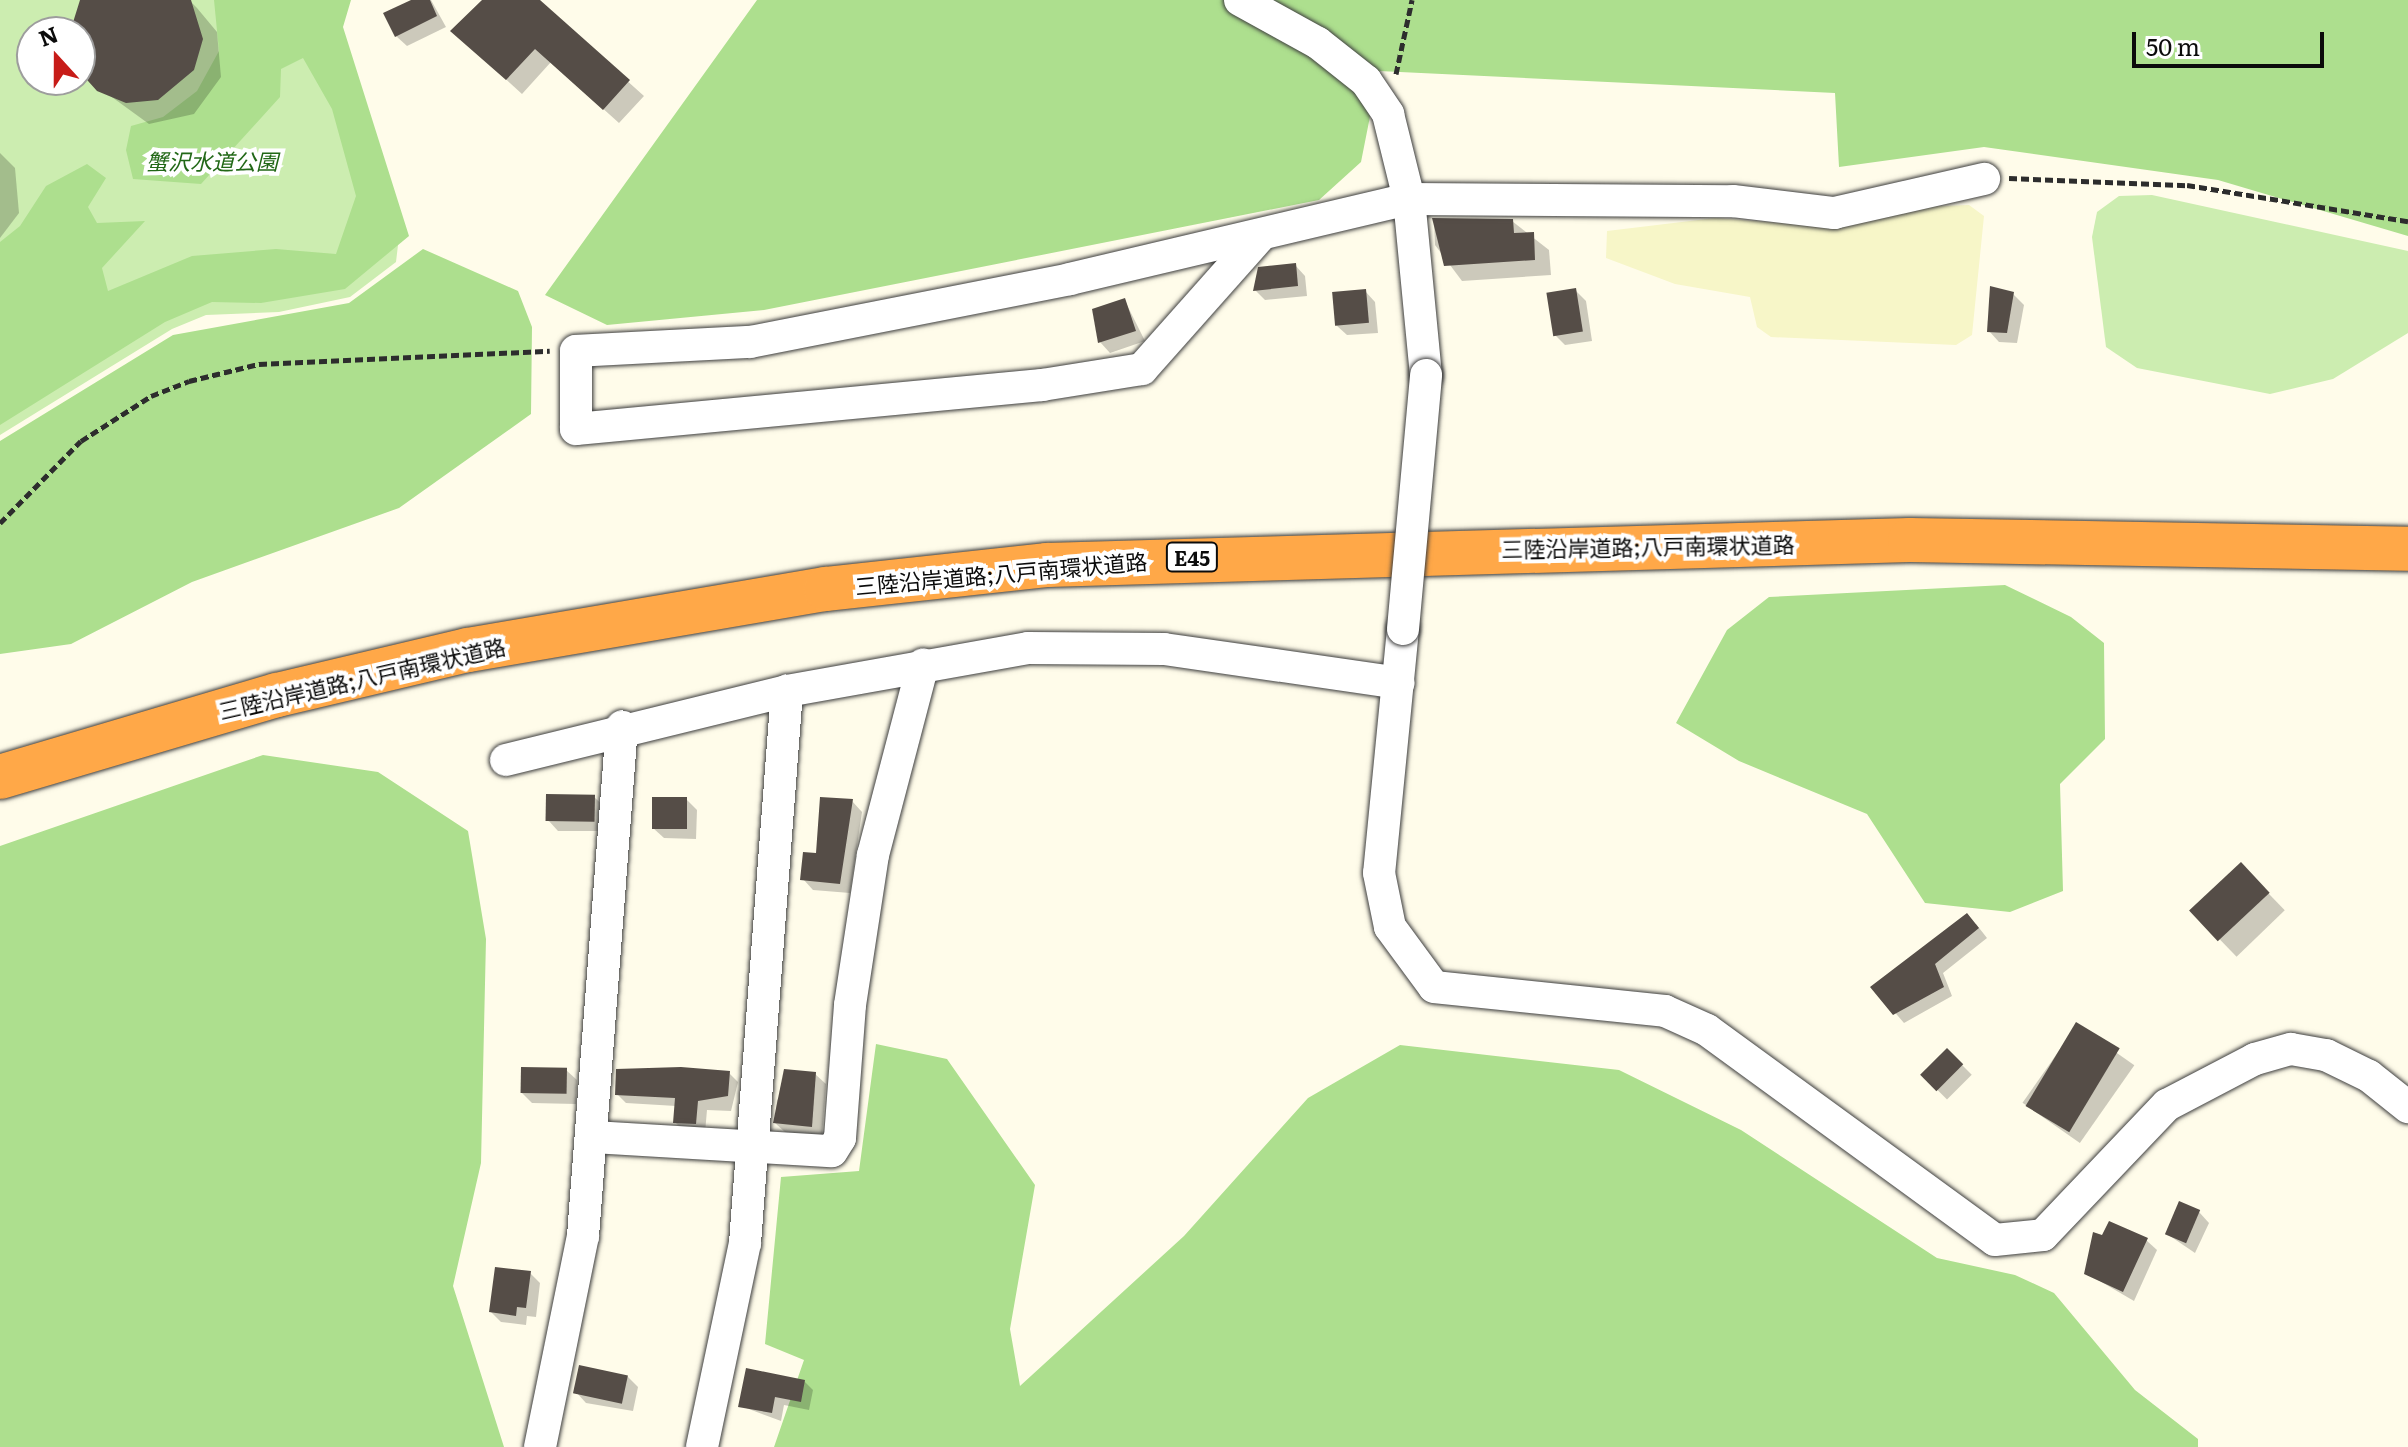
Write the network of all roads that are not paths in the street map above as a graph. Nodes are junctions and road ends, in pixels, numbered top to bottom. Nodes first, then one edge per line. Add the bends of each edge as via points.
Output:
1 (1240, 0) edge
2 (1984, 179) road end
3 (1409, 199) junction
4 (1260, 236) junction
5 (2408, 549) edge
6 (923, 664) junction
7 (1399, 683) junction
8 (787, 691) junction
9 (622, 726) junction
10 (506, 760) dead end
11 (0, 777) edge
12 (2408, 1107) edge
13 (593, 1137) junction
14 (754, 1145) junction
15 (540, 1447) edge
16 (702, 1447) edge

1 - 3 street via 1318,43 1366,81 1388,114
2 - 3 street via 1834,213 1733,201
3 - 4 street
3 - 7 street, bridge via 1426,375
4 - 4 street via 750,342 576,351 576,429 1142,369
5 - 11 highway, 三陸沿岸道路;八戸南環状道路 / E45 via 1910,540 1047,565 826,589 468,650 277,695
6 - 7 street via 1028,648 1164,649
6 - 8 street
6 - 14 street via 873,855 850,1005 840,1138 832,1151
7 - 12 street via 1378,825 1379,873 1390,927 1434,987 1623,1002 1693,1023 1995,1240 2043,1235 2167,1105 2255,1059 2291,1049 2326,1055 2369,1076
8 - 9 street
8 - 14 street
9 - 10 street
9 - 13 street
13 - 14 street
13 - 15 street via 583,1236
14 - 16 street via 745,1243

